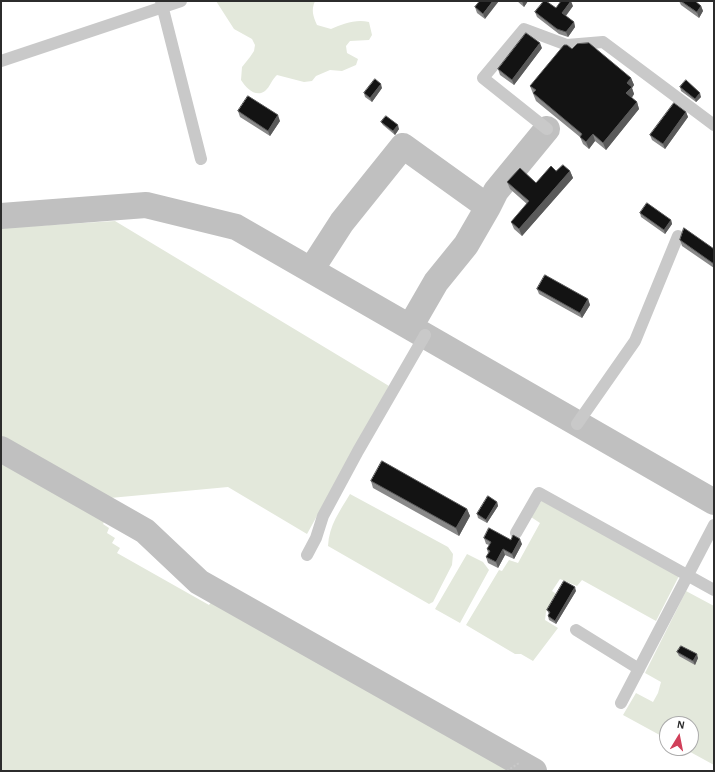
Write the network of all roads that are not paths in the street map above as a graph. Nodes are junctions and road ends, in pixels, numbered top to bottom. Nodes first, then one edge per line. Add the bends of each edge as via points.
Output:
1 (181, 1) edge
2 (161, 4) edge
3 (1, 61) edge
4 (714, 125) edge
5 (547, 129) dead end
6 (201, 159) dead end
7 (678, 236) dead end
8 (425, 335) dead end
9 (577, 424) dead end
10 (714, 525) edge
11 (516, 533) dead end
12 (307, 554) dead end
13 (688, 575) junction
14 (714, 590) edge
15 (576, 630) dead end
16 (639, 669) junction
17 (621, 704) dead end

1 - 2 lane
2 - 3 lane
2 - 6 lane
4 - 5 lane via 603,42 567,45 524,29 483,78
7 - 9 lane via 635,341
8 - 12 lane via 323,516 316,538
10 - 13 lane
11 - 13 lane via 539,493
13 - 14 lane
13 - 16 lane
15 - 16 lane
16 - 17 lane

